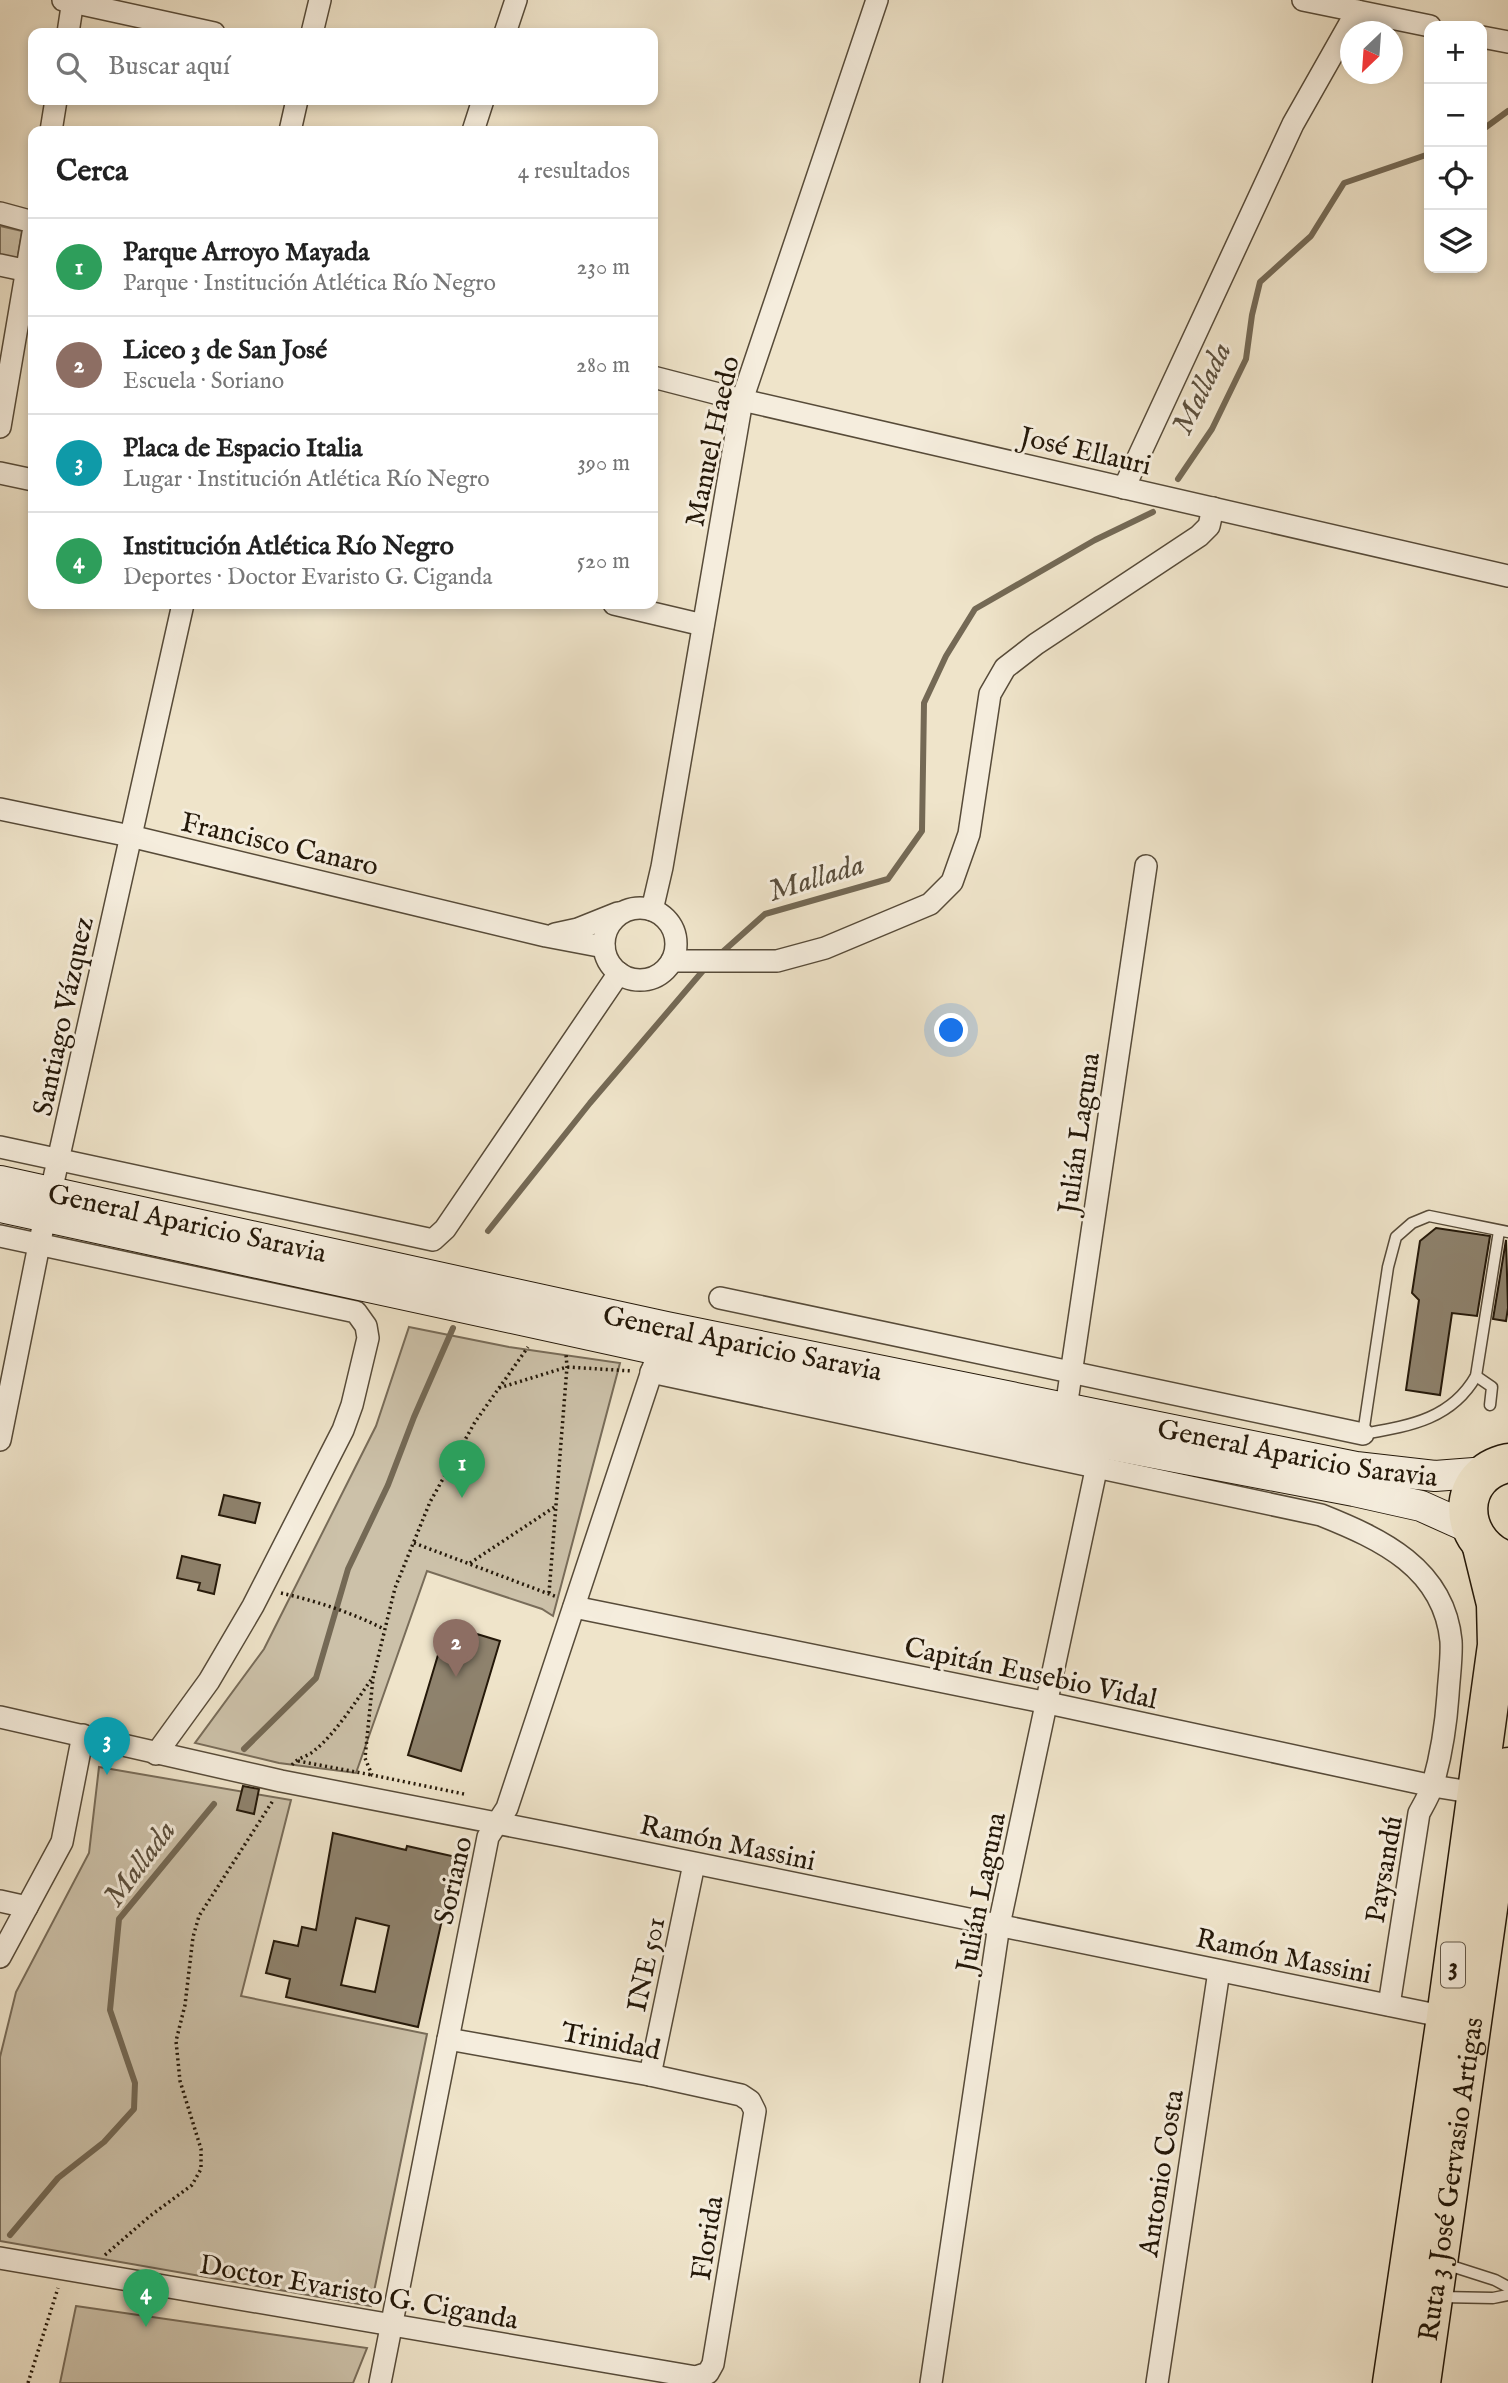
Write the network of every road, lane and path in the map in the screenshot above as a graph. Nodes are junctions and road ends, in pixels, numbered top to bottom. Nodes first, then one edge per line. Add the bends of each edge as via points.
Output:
1 (320, 0) edge
2 (516, 0) edge
3 (877, 0) edge
4 (1303, 0) edge
5 (70, 1) edge
6 (1358, 6) edge
7 (1424, 24) edge
8 (68, 28) edge
9 (192, 28) edge
10 (314, 28) edge
11 (507, 28) edge
12 (1487, 38) edge
13 (1508, 42) edge
14 (55, 105) edge
15 (296, 105) edge
16 (481, 105) edge
17 (52, 126) edge
18 (291, 126) edge
19 (475, 126) edge
20 (0, 213) edge
21 (28, 221) edge
22 (0, 265) edge
23 (28, 271) edge
24 (28, 281) edge
25 (658, 378) edge
26 (743, 400) junction
27 (0, 427) edge
28 (0, 473) edge
29 (28, 479) edge
30 (1124, 488) junction
31 (1213, 508) junction
32 (1508, 576) edge
33 (182, 609) edge
34 (635, 609) edge
35 (703, 625) junction
36 (0, 809) edge
37 (131, 836) junction
38 (1146, 866) dead end
39 (662, 867) junction
40 (652, 910) junction
41 (621, 911) junction
42 (547, 936) junction
43 (604, 947) junction
44 (681, 955) junction
45 (619, 973) junction
46 (0, 1147) edge
47 (59, 1160) junction
48 (0, 1181) edge
49 (0, 1207) edge
50 (46, 1218) junction
51 (1504, 1231) edge
52 (0, 1237) edge
53 (720, 1298) dead end
54 (534, 1343) dead end
55 (565, 1345) dead end
56 (659, 1350) junction
57 (568, 1367) junction
58 (1071, 1374) junction
59 (1476, 1376) junction
60 (497, 1389) junction
61 (1490, 1405) dead end
62 (1066, 1408) junction
63 (1363, 1434) junction
64 (0, 1440) edge
65 (1102, 1442) junction
66 (1502, 1464) edge
67 (556, 1506) junction
68 (413, 1543) junction
69 (1487, 1545) edge
70 (470, 1563) junction
71 (262, 1589) junction
72 (550, 1593) junction
73 (574, 1607) junction
74 (383, 1629) junction
75 (373, 1678) junction
76 (1048, 1703) junction
77 (0, 1717) edge
78 (83, 1735) junction
79 (156, 1754) junction
80 (296, 1760) junction
81 (1508, 1767) edge
82 (372, 1775) junction
83 (281, 1782) junction
84 (1433, 1786) junction
85 (1476, 1793) junction
86 (471, 1796) dead end
87 (496, 1823) junction
88 (694, 1864) junction
89 (0, 1901) edge
90 (27, 1907) junction
91 (999, 1925) junction
92 (0, 1957) edge
93 (1219, 1971) junction
94 (1390, 2005) junction
95 (1446, 2017) junction
96 (448, 2039) junction
97 (650, 2075) junction
98 (755, 2111) joint
99 (0, 2258) edge
100 (74, 2271) junction
101 (1437, 2279) junction
102 (1508, 2287) edge
103 (1508, 2295) edge
104 (393, 2326) junction
105 (708, 2373) joint
106 (28, 2383) edge
107 (380, 2383) edge
108 (930, 2383) edge
109 (1157, 2383) edge
110 (1392, 2383) edge
111 (1421, 2383) edge

1 - 10 street
2 - 11 street
3 - 26 street, Manuel Haedo
4 - 6 street
5 - 8 street
5 - 9 street
6 - 7 street
6 - 30 street via 1293,124
12 - 13 street
14 - 17 street
15 - 18 street
16 - 19 street
20 - 21 street
22 - 23 street
24 - 27 street
25 - 26 street, José Ellauri
26 - 30 street, José Ellauri
26 - 35 street, Manuel Haedo
28 - 29 street
30 - 31 street, José Ellauri
31 - 32 street, José Ellauri
31 - 44 street via 1209,526 1199,536 1005,668 990,694 969,834 952,882 930,904 825,948 777,961
33 - 37 street, Santiago Vázquez
34 - 35 street
35 - 39 street, Manuel Haedo
36 - 37 street, Francisco Canaro
37 - 42 street, Francisco Canaro
37 - 47 street, Santiago Vázquez
38 - 58 street, Julián Laguna
39 - 40 street, Manuel Haedo
39 - 41 street via 649,888
40 - 41 street
40 - 44 street via 669,922
41 - 42 street
41 - 43 street via 608,927
42 - 43 street, Francisco Canaro
43 - 45 street
44 - 45 street via 648,979
45 - 47 street, General Aparicio Saravia via 445,1229 433,1240
46 - 47 street, General Aparicio Saravia
47 - 50 street, Santiago Vázquez
48 - 50 main road, General Aparicio Saravia
49 - 50 main road, General Aparicio Saravia
50 - 52 street, General Aparicio Saravia
50 - 56 main road, General Aparicio Saravia
50 - 64 street, Santiago Vázquez
50 - 71 street, General Aparicio Saravia via 356,1312 366,1325 368,1338 343,1430
51 - 59 lane
51 - 63 lane via 1429,1216 1396,1237
53 - 58 street, General Aparicio Saravia
54 - 60 path via 525,1348
55 - 57 path
56 - 57 path
56 - 62 main road, General Aparicio Saravia
56 - 65 main road, General Aparicio Saravia
56 - 73 street, Soriano
57 - 60 path
57 - 67 path
58 - 62 street, Julián Laguna
58 - 63 street, General Aparicio Saravia
59 - 61 lane via 1492,1387
59 - 63 lane via 1443,1413 1408,1427
60 - 68 path via 430,1502
62 - 65 main road, General Aparicio Saravia
65 - 66 main road, General Aparicio Saravia via 1434,1476
65 - 69 main road, General Aparicio Saravia via 1421,1506
65 - 76 street, Julián Laguna
65 - 84 street, General Aparicio Saravia via 1354,1528 1417,1568 1437,1592 1451,1642 1446,1716
66 - 69 highway, 3 via 1474,1487 1467,1507
67 - 70 path
67 - 72 path
68 - 70 path
68 - 74 path
69 - 85 highway, 3 via 1497,1645
70 - 72 path
71 - 74 path via 324,1604
71 - 79 street via 209,1681
72 - 73 path
73 - 76 street, Capitán Eusebio Vidal
73 - 87 street, Soriano via 507,1808
74 - 75 path
75 - 80 path via 315,1751
75 - 82 path via 365,1758
76 - 84 street, Capitán Eusebio Vidal
76 - 91 street, Julián Laguna
77 - 78 street, Ramón Massini
78 - 79 street, Ramón Massini
78 - 90 street via 62,1842
79 - 83 street, Ramón Massini
80 - 82 path
80 - 83 path
81 - 101 highway, Ruta 3 José Gervasio Artigas / 3
82 - 86 path
83 - 87 street, Ramón Massini
83 - 100 path via 199,1916 193,1937 176,2041 180,2081 201,2149 201,2169 192,2185
84 - 85 street, Capitán Eusebio Vidal
84 - 94 street, Paysandú via 1419,1813
85 - 95 highway, 3
87 - 88 street, Ramón Massini
87 - 96 street, Soriano via 488,1837
88 - 91 street, Ramón Massini
88 - 97 street, INE 501
89 - 90 street
90 - 92 street
91 - 93 street, Ramón Massini
91 - 108 street, Julián Laguna
93 - 94 street, Ramón Massini
93 - 109 street, Antonio Costa
94 - 95 street, Ramón Massini
95 - 110 highway, 3
96 - 97 street, Trinidad
96 - 104 street, Soriano
97 - 98 street, Trinidad via 741,2095
98 - 105 street, Florida
99 - 100 street, Doctor Evaristo G. Ciganda
100 - 104 street, Doctor Evaristo G. Ciganda
100 - 106 path
101 - 102 lane via 1495,2280
101 - 103 lane via 1493,2298
101 - 111 highway, Ruta 3 José Gervasio Artigas / 3
104 - 105 street, Doctor Evaristo G. Ciganda via 696,2376
104 - 107 street, Soriano

